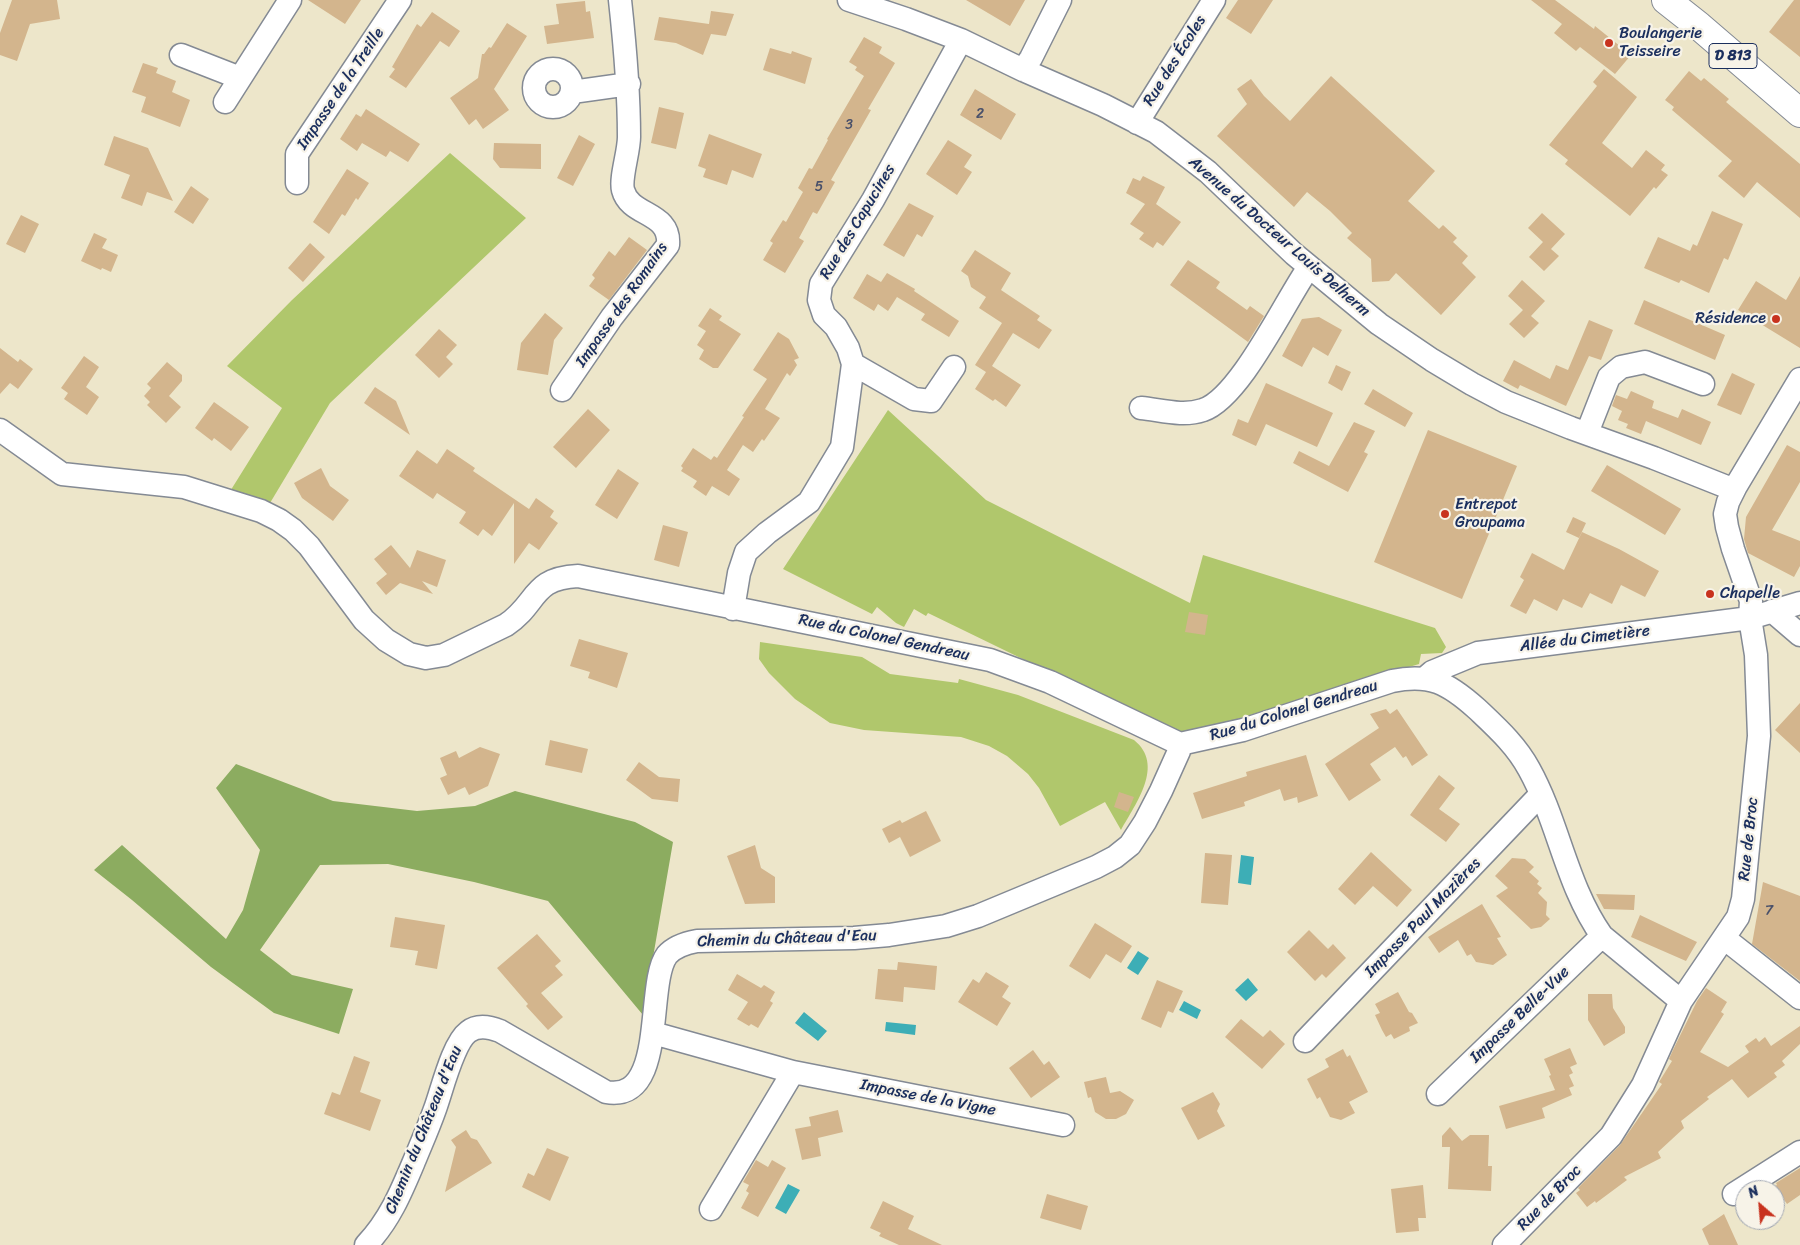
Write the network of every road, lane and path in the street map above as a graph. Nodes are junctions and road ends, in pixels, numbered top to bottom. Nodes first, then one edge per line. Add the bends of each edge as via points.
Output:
1 (290, 0) edge
2 (400, 0) edge
3 (620, 0) edge
4 (848, 0) edge
5 (1060, 0) edge
6 (1214, 0) edge
7 (1666, 0) edge
8 (961, 40) junction
9 (181, 55) dead end
10 (1023, 70) junction
11 (240, 78) junction
12 (628, 84) junction
13 (572, 92) dead end
14 (225, 102) dead end
15 (1800, 113) edge
16 (1137, 123) junction
17 (297, 183) dead end
18 (1309, 266) junction
19 (853, 364) junction
20 (954, 368) dead end
21 (1800, 379) edge
22 (1703, 384) dead end
23 (562, 390) dead end
24 (1141, 408) dead end
25 (0, 430) edge
26 (1587, 433) junction
27 (1736, 486) junction
28 (1800, 603) edge
29 (733, 609) junction
30 (1772, 610) junction
31 (1750, 618) junction
32 (1800, 635) edge
33 (1425, 678) junction
34 (1180, 744) junction
35 (1541, 794) junction
36 (1602, 936) junction
37 (1724, 938) junction
38 (1800, 998) edge
39 (1681, 1001) junction
40 (653, 1033) junction
41 (1306, 1041) dead end
42 (793, 1072) junction
43 (1438, 1094) dead end
44 (1063, 1125) dead end
45 (1800, 1152) edge
46 (1734, 1194) dead end
47 (711, 1209) dead end
48 (366, 1245) edge
49 (1504, 1245) edge

1 - 11 street
2 - 17 street, Impasse de la Treille via 297,154
3 - 12 street, Impasse des Romains
4 - 8 street, Avenue du Docteur Louis Delherm
5 - 10 street
6 - 16 street, Rue des Écoles
7 - 15 main road, D 813
8 - 10 street, Avenue du Docteur Louis Delherm
8 - 19 street, Rue des Capucines via 821,284 819,300 824,315 836,327
9 - 11 street
10 - 16 street, Avenue du Docteur Louis Delherm
11 - 14 street
12 - 13 street
12 - 23 street, Impasse des Romains via 629,140 622,187 626,199 665,226 669,234 668,245 612,317
16 - 18 street, Avenue du Docteur Louis Delherm via 1156,132 1208,172
18 - 24 street via 1249,364 1215,405 1200,411 1178,413
18 - 26 street, Avenue du Docteur Louis Delherm via 1379,324 1440,365 1506,402
19 - 20 street via 914,399 931,402
19 - 29 street, Rue des Capucines via 842,447 809,502 767,532 746,552
21 - 27 street, Rue de Broc
22 - 26 street via 1645,362 1621,367 1609,377
25 - 29 street, Rue du Colonel Gendreau via 62,474 184,487 262,510 294,530 364,620 386,640 409,654 426,658 444,655 470,644 515,619 543,586 565,577 578,576
26 - 27 street, Avenue du Docteur Louis Delherm via 1726,487
27 - 31 street, Rue de Broc via 1725,514 1751,601
28 - 30 street, Allée du Cimetière
29 - 34 street, Rue du Colonel Gendreau via 990,660 1050,682
30 - 31 street, Allée du Cimetière
30 - 32 street
31 - 33 street, Allée du Cimetière via 1478,653
31 - 37 street, Rue de Broc via 1756,655 1759,736 1743,899 1738,917
33 - 34 street, Rue du Colonel Gendreau via 1392,681 1243,730
33 - 35 street, Rue du Colonel Gendreau via 1450,688 1467,700 1504,734 1518,751
34 - 40 street, Chemin du Château d'Eau via 1145,822 1130,845 1115,857 1054,885 946,926 854,938 685,943 666,956 660,969
35 - 36 street, Rue du Colonel Gendreau via 1571,878
35 - 41 street, Impasse Paul Mazières
36 - 39 street, Rue du Colonel Gendreau
36 - 43 street, Impasse Belle-Vue
37 - 38 street
37 - 39 street, Rue de Broc
39 - 49 street, Rue de Broc via 1643,1085 1611,1136
40 - 42 street, Impasse de la Vigne
40 - 48 street, Chemin du Château d'Eau via 644,1068 636,1082 626,1091 615,1093 606,1092 500,1031 478,1027 468,1031 456,1049 400,1196 388,1219
42 - 44 street, Impasse de la Vigne
42 - 47 street
45 - 46 street

